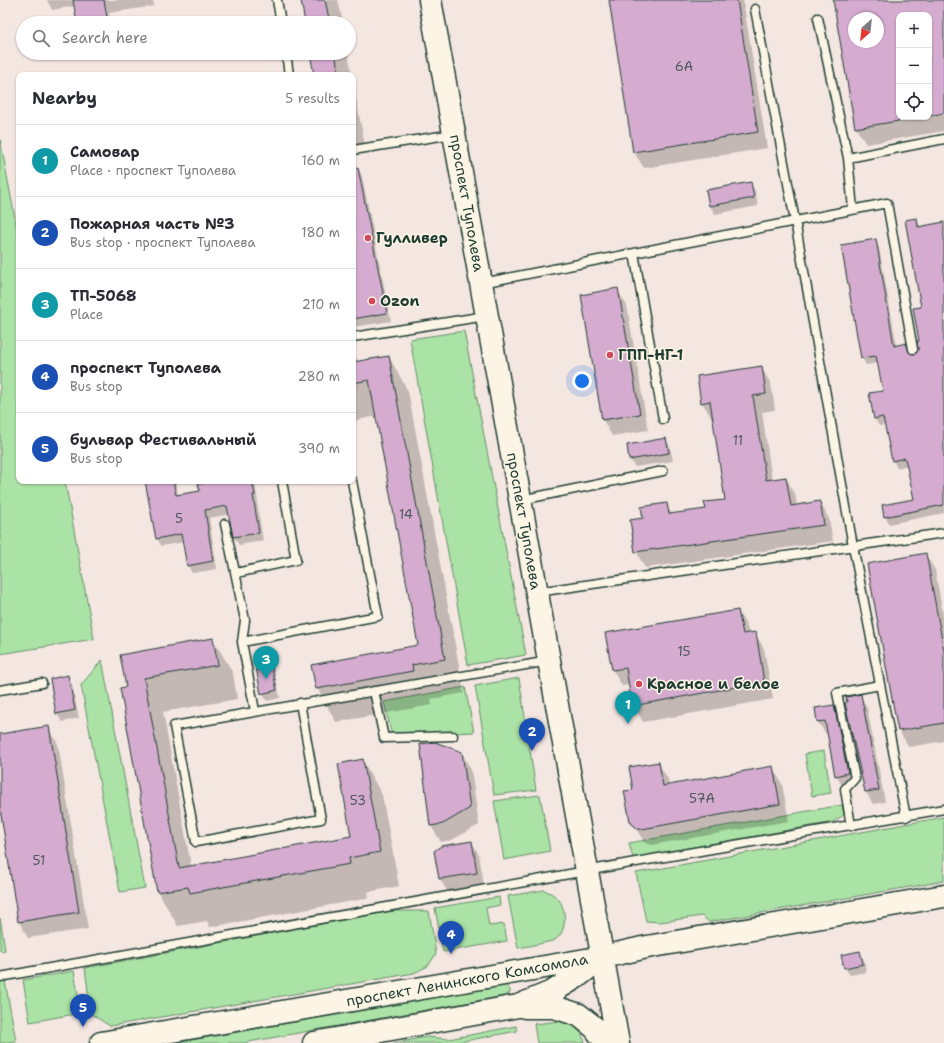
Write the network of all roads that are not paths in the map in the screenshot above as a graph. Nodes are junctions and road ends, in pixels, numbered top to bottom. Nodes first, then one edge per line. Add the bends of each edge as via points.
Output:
1 (277, 0) edge
2 (430, 0) edge
3 (754, 9) dead end
4 (280, 16) edge
5 (818, 18) dead end
6 (287, 60) edge
7 (289, 72) edge
8 (454, 134) junction
9 (944, 139) edge
10 (356, 150) edge
11 (848, 158) junction
12 (853, 209) junction
13 (796, 221) junction
14 (634, 253) junction
15 (481, 283) junction
16 (487, 316) junction
17 (356, 337) edge
18 (913, 349) dead end
19 (663, 419) dead end
20 (663, 471) dead end
21 (283, 484) edge
22 (353, 484) edge
23 (520, 500) junction
24 (226, 524) dead end
25 (944, 533) edge
26 (853, 546) junction
27 (236, 573) junction
28 (537, 592) junction
29 (242, 642) junction
30 (549, 661) junction
31 (42, 683) dead end
32 (880, 685) junction
33 (0, 690) edge
34 (374, 691) junction
35 (300, 703) junction
36 (255, 711) junction
37 (453, 736) dead end
38 (944, 810) edge
39 (906, 817) junction
40 (851, 826) junction
41 (587, 871) junction
42 (944, 896) edge
43 (603, 957) junction
44 (0, 977) edge
45 (518, 1006) junction
46 (101, 1043) edge
47 (314, 1043) edge
48 (606, 1043) edge
49 (618, 1043) edge

1 - 4 lane
2 - 8 main road, проспект Туполева
3 - 13 lane
5 - 11 lane
6 - 7 lane
8 - 10 lane
8 - 15 main road, проспект Туполева
9 - 11 lane
11 - 12 lane
12 - 13 lane
12 - 18 lane via 887,203
13 - 14 lane
13 - 26 lane
14 - 15 lane
14 - 19 lane
15 - 16 main road, проспект Туполева
16 - 17 lane
16 - 23 main road, проспект Туполева
20 - 23 lane
21 - 27 lane via 296,560
22 - 29 lane via 378,616
23 - 28 main road, проспект Туполева
24 - 27 lane
25 - 26 lane
26 - 28 lane
26 - 32 lane
27 - 29 lane via 245,620
28 - 30 main road, проспект Туполева
29 - 36 lane
30 - 34 lane
30 - 41 main road, проспект Туполева
31 - 33 lane
32 - 39 lane
32 - 40 lane via 838,693 854,778 845,789
34 - 35 lane
34 - 37 lane via 384,738
35 - 36 lane
35 - 36 lane via 321,819 196,842 174,726
38 - 39 lane
39 - 40 lane
40 - 41 lane
41 - 43 main road, проспект Туполева
41 - 44 lane
42 - 43 main road
43 - 45 main road, проспект Ленинского Комсомола via 552,992
43 - 46 main road, проспект Ленинского Комсомола
43 - 49 main road, проспект Туполева
45 - 47 main road, проспект Ленинского Комсомола
45 - 48 main road via 554,1007 579,1016 595,1028

